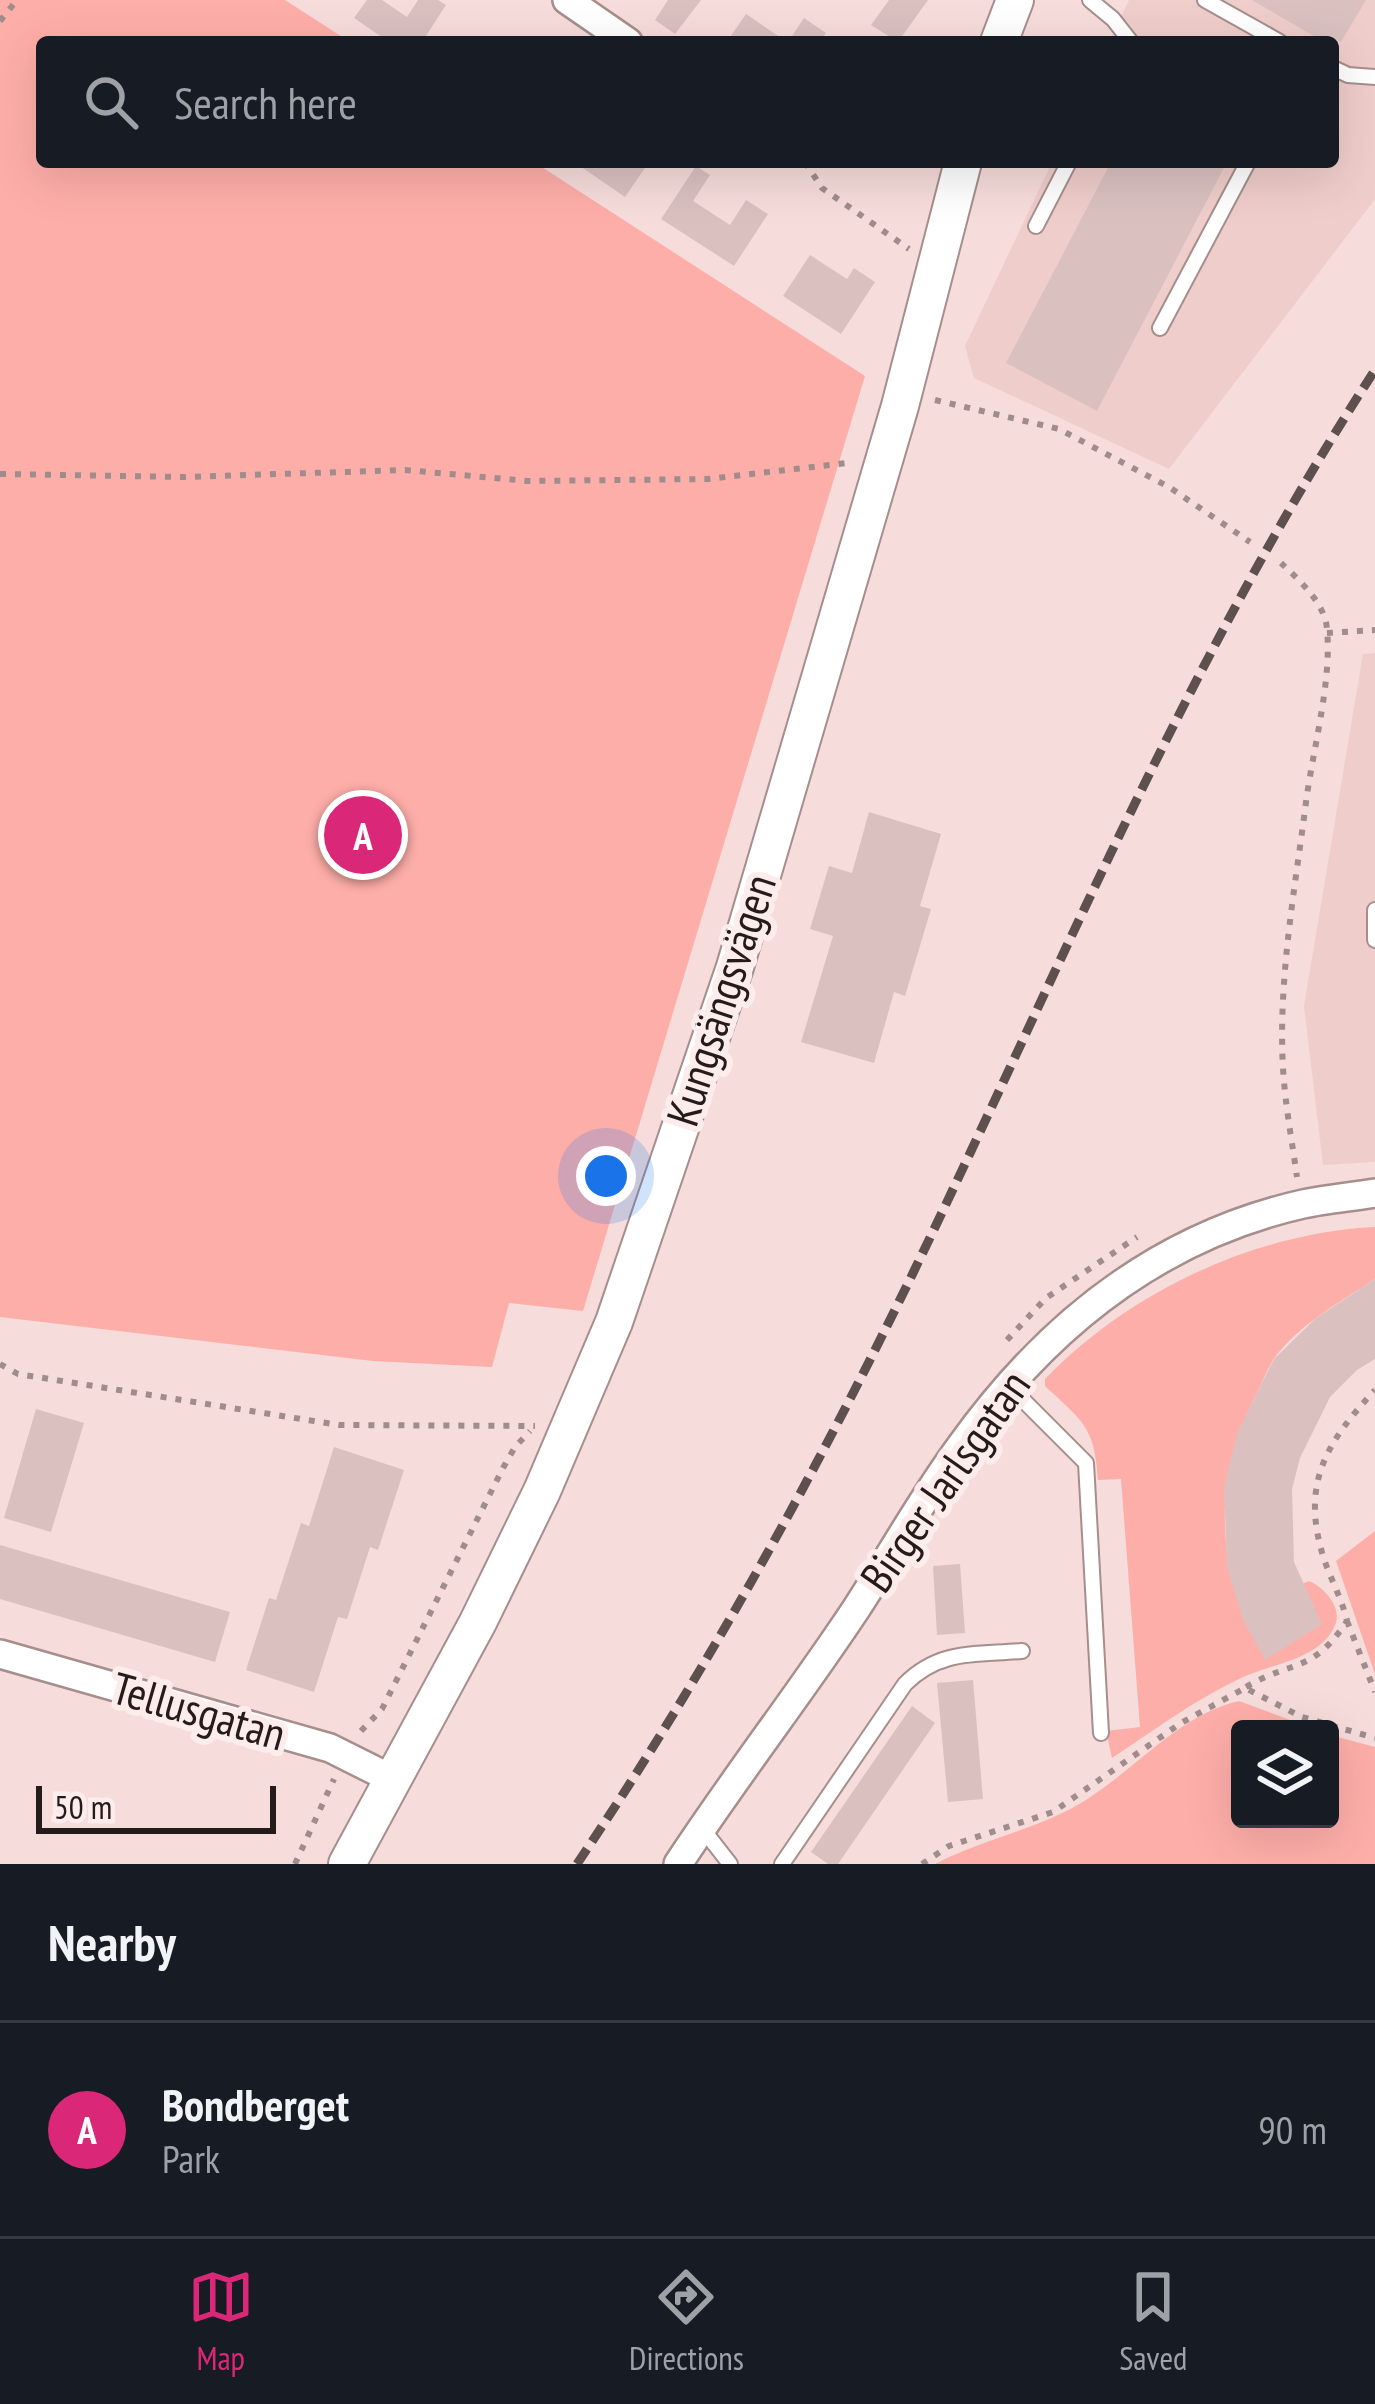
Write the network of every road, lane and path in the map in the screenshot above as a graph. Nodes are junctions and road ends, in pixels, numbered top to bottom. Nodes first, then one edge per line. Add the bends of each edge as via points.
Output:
1 (17, 0) edge
2 (567, 0) edge
3 (1015, 0) edge
4 (1090, 0) edge
5 (1205, 0) edge
6 (0, 21) edge
7 (619, 36) edge
8 (1001, 36) edge
9 (1126, 36) edge
10 (1269, 36) edge
11 (1339, 71) edge
12 (1375, 77) edge
13 (809, 168) edge
14 (961, 168) edge
15 (1066, 168) edge
16 (1245, 168) edge
17 (1036, 226) dead end
18 (912, 251) dead end
19 (1160, 328) dead end
20 (904, 391) junction
21 (849, 463) dead end
22 (2, 475) edge
23 (1250, 542) dead end
24 (1281, 563) dead end
25 (1375, 630) edge
26 (1328, 633) junction
27 (1375, 910) edge
28 (1375, 940) edge
29 (1375, 1193) edge
30 (1302, 1204) junction
31 (0, 1364) edge
32 (1008, 1385) junction
33 (1375, 1390) edge
34 (1347, 1621) junction
35 (1022, 1651) dead end
36 (0, 1654) edge
37 (1245, 1688) junction
38 (1375, 1692) edge
39 (1101, 1732) dead end
40 (1375, 1738) edge
41 (344, 1755) junction
42 (394, 1780) junction
43 (702, 1828) junction
44 (295, 1864) edge
45 (347, 1864) edge
46 (678, 1864) edge
47 (730, 1864) edge
48 (782, 1864) edge
49 (922, 1864) edge

1 - 6 path
2 - 7 street
3 - 8 street
4 - 9 lane
5 - 10 lane
11 - 12 lane
13 - 18 path via 822,188
14 - 20 street, Kungsängsvägen
15 - 17 lane
16 - 19 lane
20 - 23 path via 1059,429 1169,487
20 - 42 street, Kungsängsvägen via 735,967 614,1322 542,1491
21 - 22 path via 708,479 528,481 405,470
24 - 26 path via 1307,588
25 - 26 path
26 - 30 path via 1286,964 1283,1067
27 - 28 lane
29 - 30 street, Birger Jarlsgatan
30 - 32 street, Birger Jarlsgatan via 1229,1227 1107,1291
31 - 41 path via 18,1374 339,1425 535,1426 503,1468 382,1709
32 - 39 lane via 1085,1463
32 - 43 street, Birger Jarlsgatan
33 - 34 path via 1323,1454 1317,1484 1323,1556
34 - 37 path via 1311,1662
34 - 38 path
35 - 48 lane via 939,1658 922,1667
36 - 41 street, Tellusgatan
37 - 40 path via 1302,1717
37 - 49 path via 1053,1812 949,1846
41 - 42 street, Tellusgatan
41 - 44 path
42 - 45 street, Kungsängsvägen
43 - 46 street, Birger Jarlsgatan
43 - 47 lane

